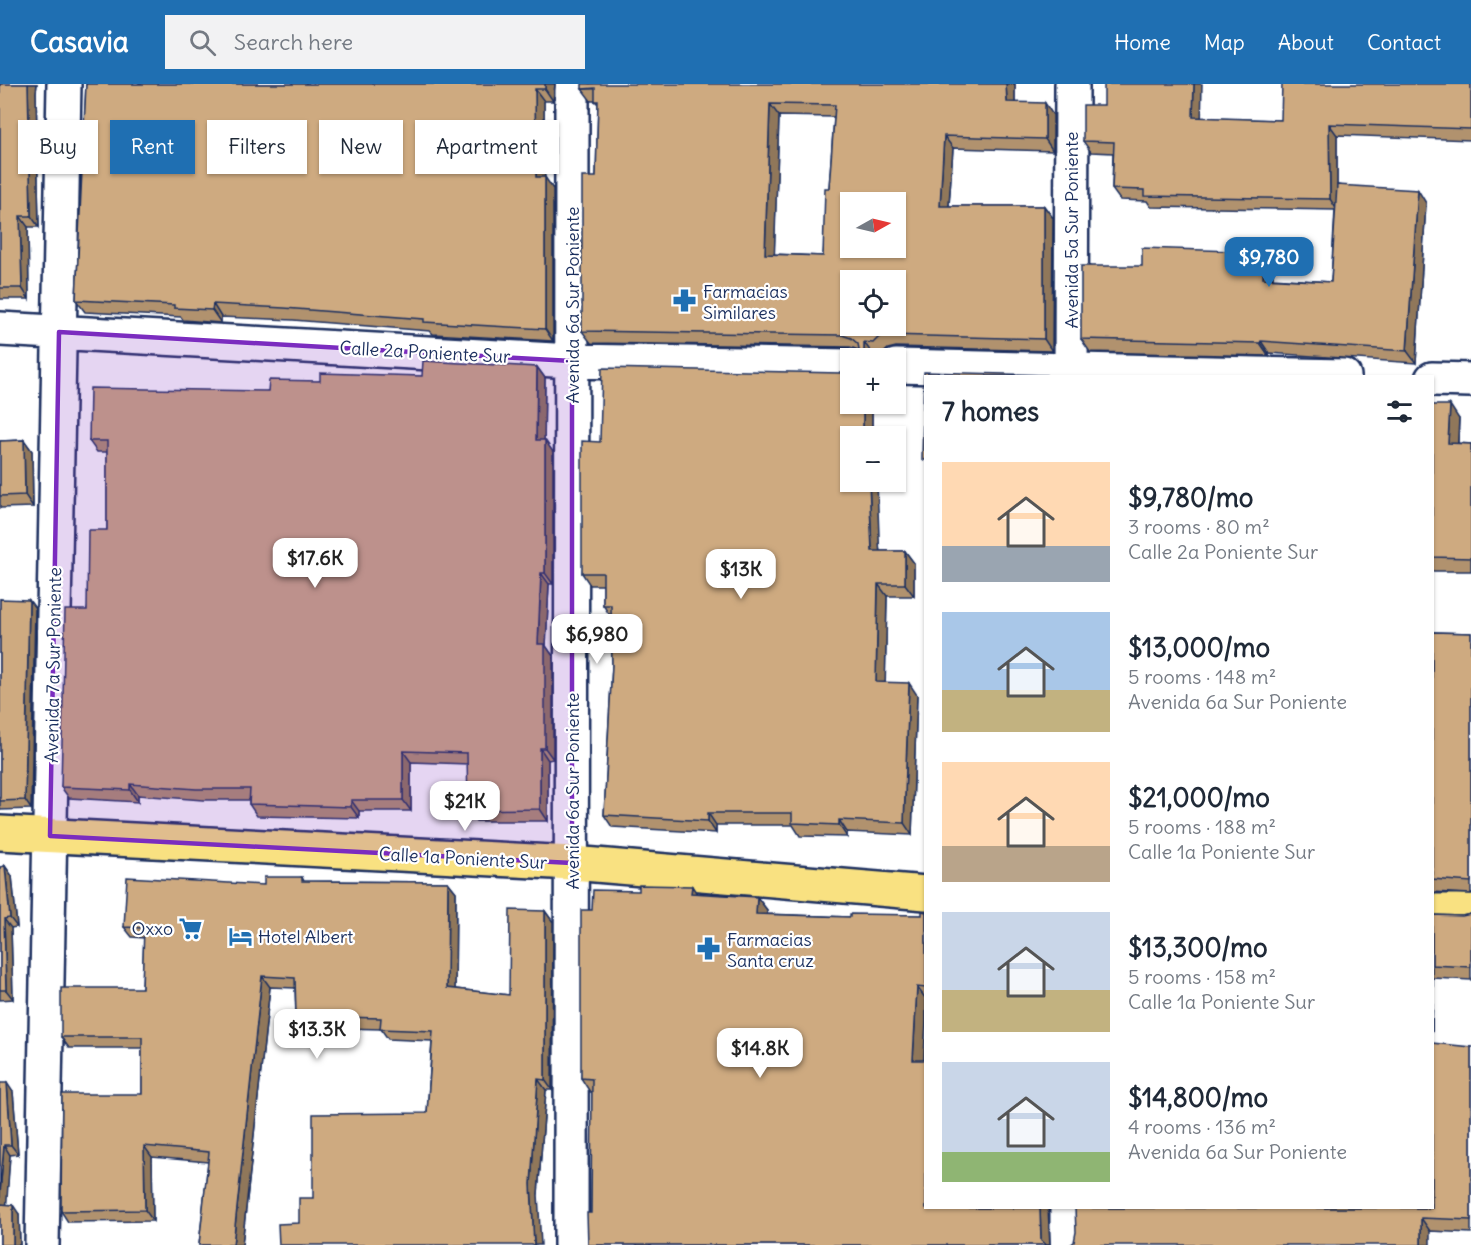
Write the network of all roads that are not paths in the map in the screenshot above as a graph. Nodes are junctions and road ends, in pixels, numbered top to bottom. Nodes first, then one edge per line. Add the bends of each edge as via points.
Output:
1 (64, 84) edge
2 (572, 84) edge
3 (1072, 84) edge
4 (0, 329) edge
5 (59, 332) junction
6 (572, 360) junction
7 (840, 366) edge
8 (906, 366) edge
9 (1071, 373) edge
10 (1253, 375) edge
11 (1434, 379) edge
12 (1471, 380) edge
13 (0, 833) edge
14 (50, 836) junction
15 (572, 863) junction
16 (924, 893) edge
17 (1434, 911) edge
18 (1471, 911) edge
19 (1067, 1209) edge
20 (42, 1245) edge
21 (571, 1245) edge
22 (1067, 1245) edge

1 - 5 street, Avenida 7a Sur Poniente
2 - 6 street, Avenida 6a Sur Poniente
3 - 9 street, Avenida 5a Sur Poniente
4 - 5 street, Calle 2a Poniente Sur
5 - 6 street, Calle 2a Poniente Sur
5 - 14 street, Avenida 7a Sur Poniente
6 - 7 street, Calle 2a Poniente Sur
6 - 15 street, Avenida 6a Sur Poniente
8 - 9 street
9 - 10 street
11 - 12 street
13 - 14 main road, Calle 1a Poniente Sur
14 - 15 main road, Calle 1a Poniente Sur
14 - 20 street, Avenida 7a Sur Poniente
15 - 16 main road, Calle 1a Poniente Sur
15 - 21 street, Avenida 6a Sur Poniente
17 - 18 main road
19 - 22 street

